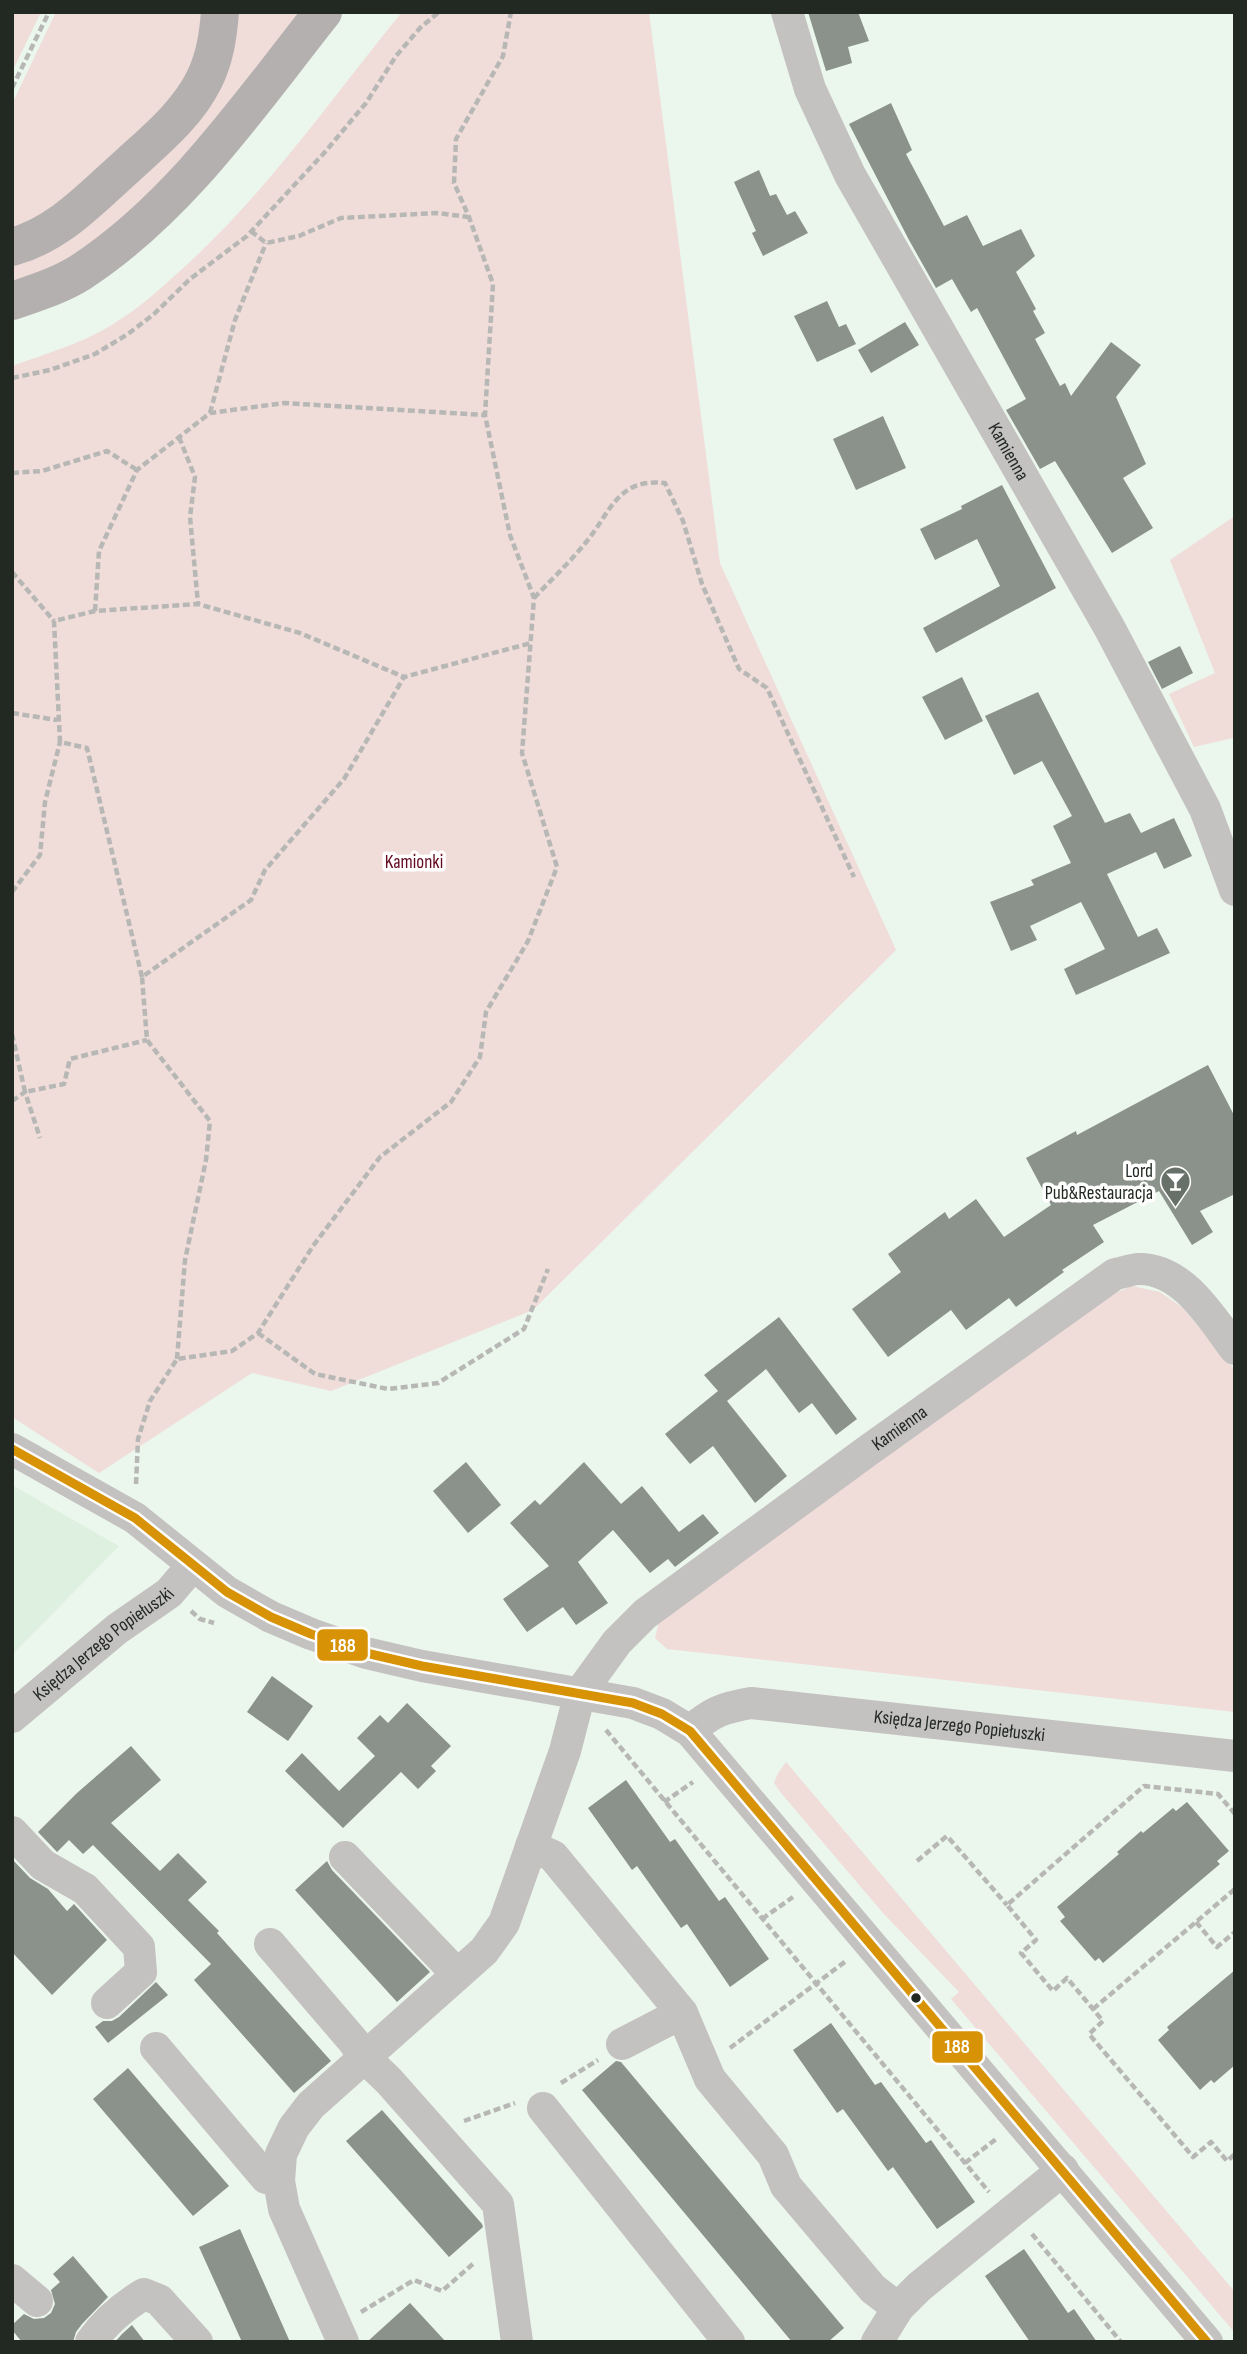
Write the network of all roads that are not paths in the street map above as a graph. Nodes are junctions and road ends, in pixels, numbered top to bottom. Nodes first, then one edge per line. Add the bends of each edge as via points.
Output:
1 (220, 12) edge
2 (323, 12) edge
3 (787, 12) edge
4 (12, 247) edge
5 (12, 301) edge
6 (1235, 890) edge
7 (1235, 1349) edge
8 (12, 1449) edge
9 (192, 1566) junction
10 (580, 1693) junction
11 (14, 1713) edge
12 (690, 1731) junction
13 (1235, 1756) edge
14 (12, 1832) edge
15 (531, 1846) junction
16 (345, 1857) dead end
17 (270, 1944) dead end
18 (457, 1974) junction
19 (107, 2003) dead end
20 (682, 2013) junction
21 (622, 2045) road end
22 (156, 2048) dead end
23 (364, 2056) junction
24 (546, 2099) road end
25 (1063, 2169) junction
26 (279, 2181) junction
27 (12, 2280) edge
28 (37, 2301) dead end
29 (898, 2308) junction
30 (340, 2334) edge
31 (91, 2342) edge
32 (197, 2342) edge
33 (517, 2342) edge
34 (729, 2342) edge
35 (877, 2342) edge
36 (1207, 2342) edge

1 - 4 main road via 216,46 204,80 168,129 74,215 32,242
2 - 5 main road via 225,134 152,215 78,274
3 - 6 street, Kamienna via 810,89 850,175 1109,626 1205,809
7 - 10 street, Kamienna via 1177,1281 1154,1271 1115,1274 645,1614 617,1642
8 - 9 street via 135,1518
9 - 10 street via 271,1617 366,1653
9 - 11 street, Księdza Jerzego Popiełuszki via 169,1593
10 - 12 street via 633,1703
10 - 15 street
12 - 13 street, Księdza Jerzego Popiełuszki via 721,1709 751,1703
12 - 25 street
14 - 19 street via 43,1865 85,1889 139,1947 141,1972
15 - 18 street via 504,1923 484,1951
15 - 20 street via 553,1856
16 - 18 street
17 - 23 street
18 - 23 street
20 - 21 street
20 - 29 street via 710,2078 773,2155 786,2186 873,2289
22 - 26 street via 267,2178
23 - 26 street via 294,2127 281,2154
23 - 33 street via 498,2204
24 - 34 street
25 - 29 street
25 - 36 street
26 - 30 street via 284,2209
27 - 28 street
29 - 35 street
31 - 32 street via 126,2305 144,2294 159,2300

